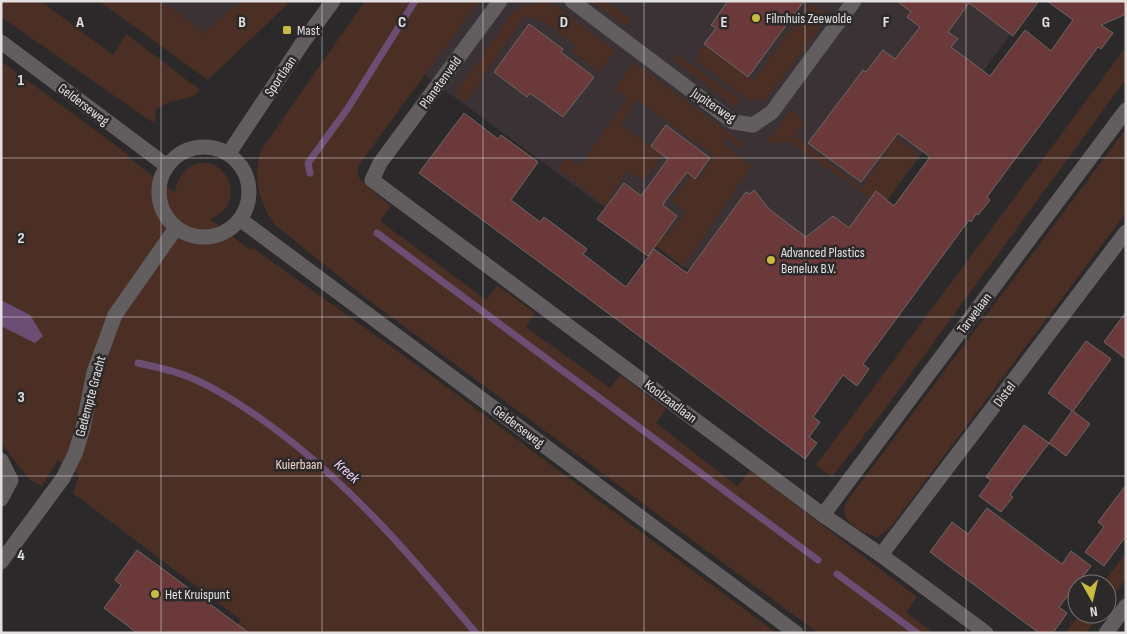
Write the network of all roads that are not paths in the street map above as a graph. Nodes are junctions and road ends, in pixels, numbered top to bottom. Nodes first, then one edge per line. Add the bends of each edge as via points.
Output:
1 (333, 1) edge
2 (500, 1) edge
3 (572, 1) edge
4 (854, 1) edge
5 (1, 42) edge
6 (1126, 110) edge
7 (229, 153) junction
8 (380, 163) joint
9 (167, 166) junction
10 (241, 220) junction
11 (176, 228) junction
12 (1126, 232) edge
13 (1, 460) edge
14 (1, 499) edge
15 (823, 515) junction
16 (881, 555) junction
17 (1, 562) edge
18 (1126, 606) edge
19 (796, 633) edge
20 (986, 633) edge
21 (1106, 633) edge

1 - 7 street, Sportlaan
2 - 8 street, Planetenveld
3 - 4 street, Jupiterweg via 733,122 753,125 772,112
5 - 9 street, Gelderseweg
6 - 15 street, Tarwelaan
7 - 9 street via 213,147 195,147 179,154
7 - 10 street via 246,172 250,196
8 - 15 street, Koolzaadlaan via 372,180
9 - 11 street via 160,181 159,198 165,215
10 - 11 street via 222,234 198,237
10 - 19 street, Gelderseweg
11 - 17 street, Gedempte Gracht via 115,314 94,372 75,454 63,478
12 - 16 street, Distel
13 - 14 street via 11,480
15 - 16 street, Koolzaadlaan
16 - 20 street, Koolzaadlaan
18 - 21 street

